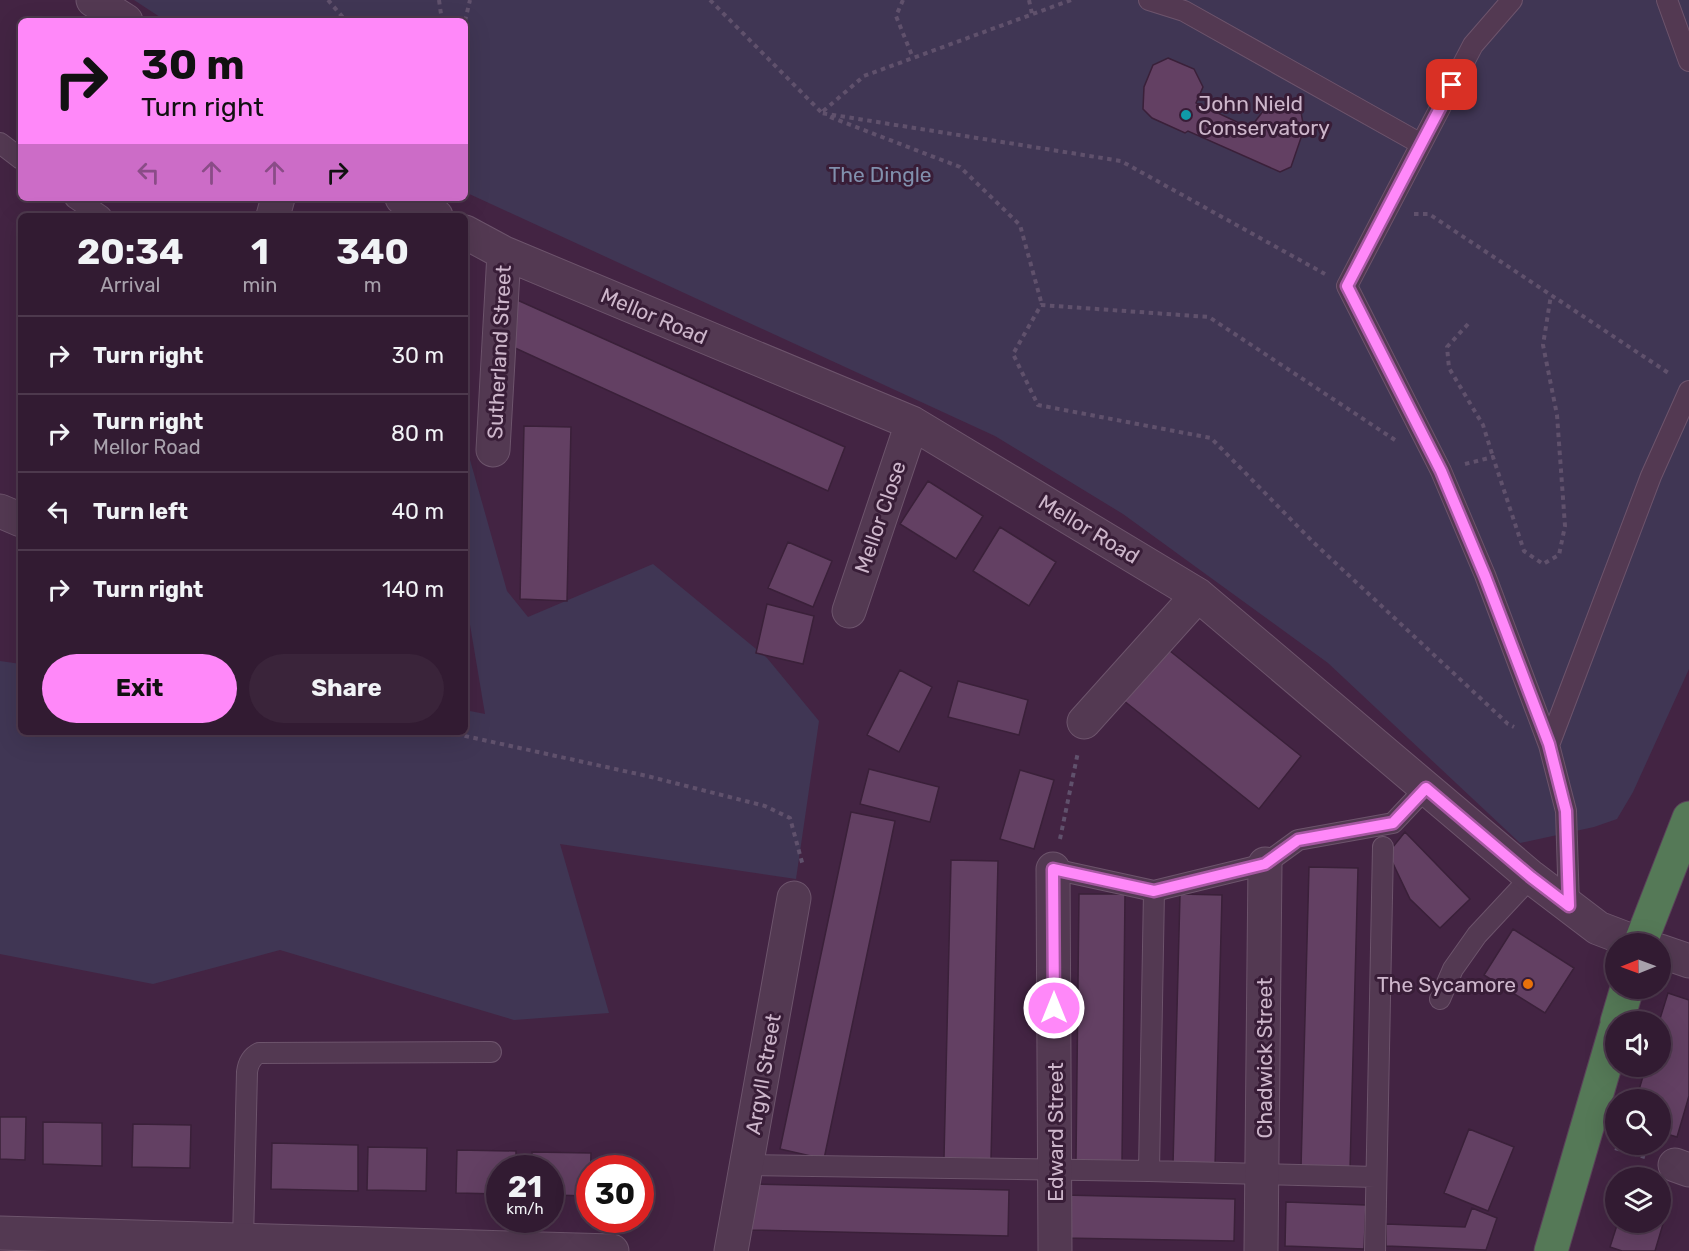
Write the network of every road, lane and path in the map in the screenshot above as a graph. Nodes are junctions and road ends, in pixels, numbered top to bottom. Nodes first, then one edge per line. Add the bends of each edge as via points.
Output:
1 (93, 0) edge
2 (328, 0) edge
3 (439, 0) edge
4 (470, 0) edge
5 (710, 0) edge
6 (903, 0) edge
7 (1029, 0) edge
8 (1071, 0) edge
9 (1149, 0) edge
10 (1512, 0) edge
11 (1667, 0) edge
12 (1185, 6) edge
13 (1032, 14) junction
14 (121, 18) edge
15 (343, 18) edge
16 (442, 18) edge
17 (466, 18) edge
18 (913, 58) junction
19 (1689, 61) edge
20 (821, 113) junction
21 (0, 143) edge
22 (1421, 144) junction
23 (18, 157) edge
24 (79, 201) edge
25 (408, 201) edge
26 (97, 213) edge
27 (430, 213) edge
28 (1383, 214) junction
29 (468, 234) edge
30 (504, 253) junction
31 (1347, 286) junction
32 (1551, 295) junction
33 (1042, 305) junction
34 (1468, 324) dead end
35 (1684, 386) edge
36 (912, 423) junction
37 (493, 450) dead end
38 (1493, 457) junction
39 (1441, 471) junction
40 (0, 511) edge
41 (18, 519) edge
42 (1198, 595) junction
43 (849, 611) dead end
44 (1084, 722) joint
45 (461, 735) edge
46 (1549, 744) junction
47 (1426, 788) junction
48 (1689, 818) edge
49 (1383, 847) dead end
50 (1265, 864) junction
51 (1053, 869) junction
52 (1531, 877) junction
53 (1154, 891) junction
54 (794, 898) joint
55 (1569, 906) junction
56 (1611, 933) edge
57 (1644, 933) edge
58 (1671, 955) edge
59 (1689, 961) edge
60 (1440, 999) dead end
61 (491, 1052) dead end
62 (1605, 1065) edge
63 (1583, 1139) junction
64 (747, 1165) junction
65 (1682, 1167) edge
66 (1055, 1170) junction
67 (1149, 1171) junction
68 (1263, 1175) junction
69 (1376, 1177) junction
70 (7, 1226) edge
71 (243, 1240) junction
72 (612, 1251) edge
73 (731, 1251) edge
74 (1055, 1251) edge
75 (1261, 1251) edge
76 (1375, 1251) edge
77 (1551, 1251) edge

1 - 14 street
2 - 15 path
3 - 16 path
4 - 17 path
5 - 20 path
6 - 18 path via 896,16
7 - 13 path
8 - 13 path
9 - 12 lane
10 - 22 lane via 1473,45
11 - 19 lane
12 - 22 lane
13 - 18 path
18 - 20 path via 864,76
20 - 31 path via 1121,161
20 - 33 path via 960,167 1020,225
21 - 23 lane
22 - 28 lane
24 - 26 lane
25 - 27 street
28 - 31 lane
28 - 32 path via 1429,214
29 - 30 street, Mellor Road
30 - 36 street, Mellor Road
30 - 37 street, Sutherland Street
31 - 39 lane
32 - 35 path
32 - 38 path via 1543,345 1557,415 1565,526 1559,555 1543,564 1524,551
33 - 39 path via 1209,317
33 - 46 path via 1013,354 1038,405 1211,438 1313,542 1508,724
34 - 38 path via 1447,347 1449,368 1483,425
35 - 46 lane
36 - 42 street, Mellor Road
36 - 43 street, Mellor Close
38 - 39 path
39 - 46 lane
40 - 41 street
42 - 44 street
42 - 47 street, Mellor Road
44 - 51 path
45 - 54 path via 647,776 765,806 790,818 808,888
46 - 55 lane via 1566,811
47 - 50 lane via 1393,823 1298,840
47 - 52 street, Mellor Road
48 - 57 highway
49 - 69 lane
50 - 53 lane
50 - 68 street, Chadwick Street
51 - 53 lane
51 - 66 street, Edward Street
52 - 55 street, Mellor Road
52 - 60 lane via 1477,935 1453,969
53 - 67 lane
54 - 64 street, Argyll Street
55 - 56 street, Mellor Road
58 - 59 street
61 - 71 lane via 255,1055 247,1072
62 - 63 highway
63 - 65 path
63 - 77 highway
64 - 66 lane
64 - 73 street, Argyll Street
66 - 67 lane
66 - 74 street, Edward Street
67 - 68 lane
68 - 69 lane
68 - 75 street, Chadwick Street
69 - 76 lane
70 - 71 street
71 - 72 street

